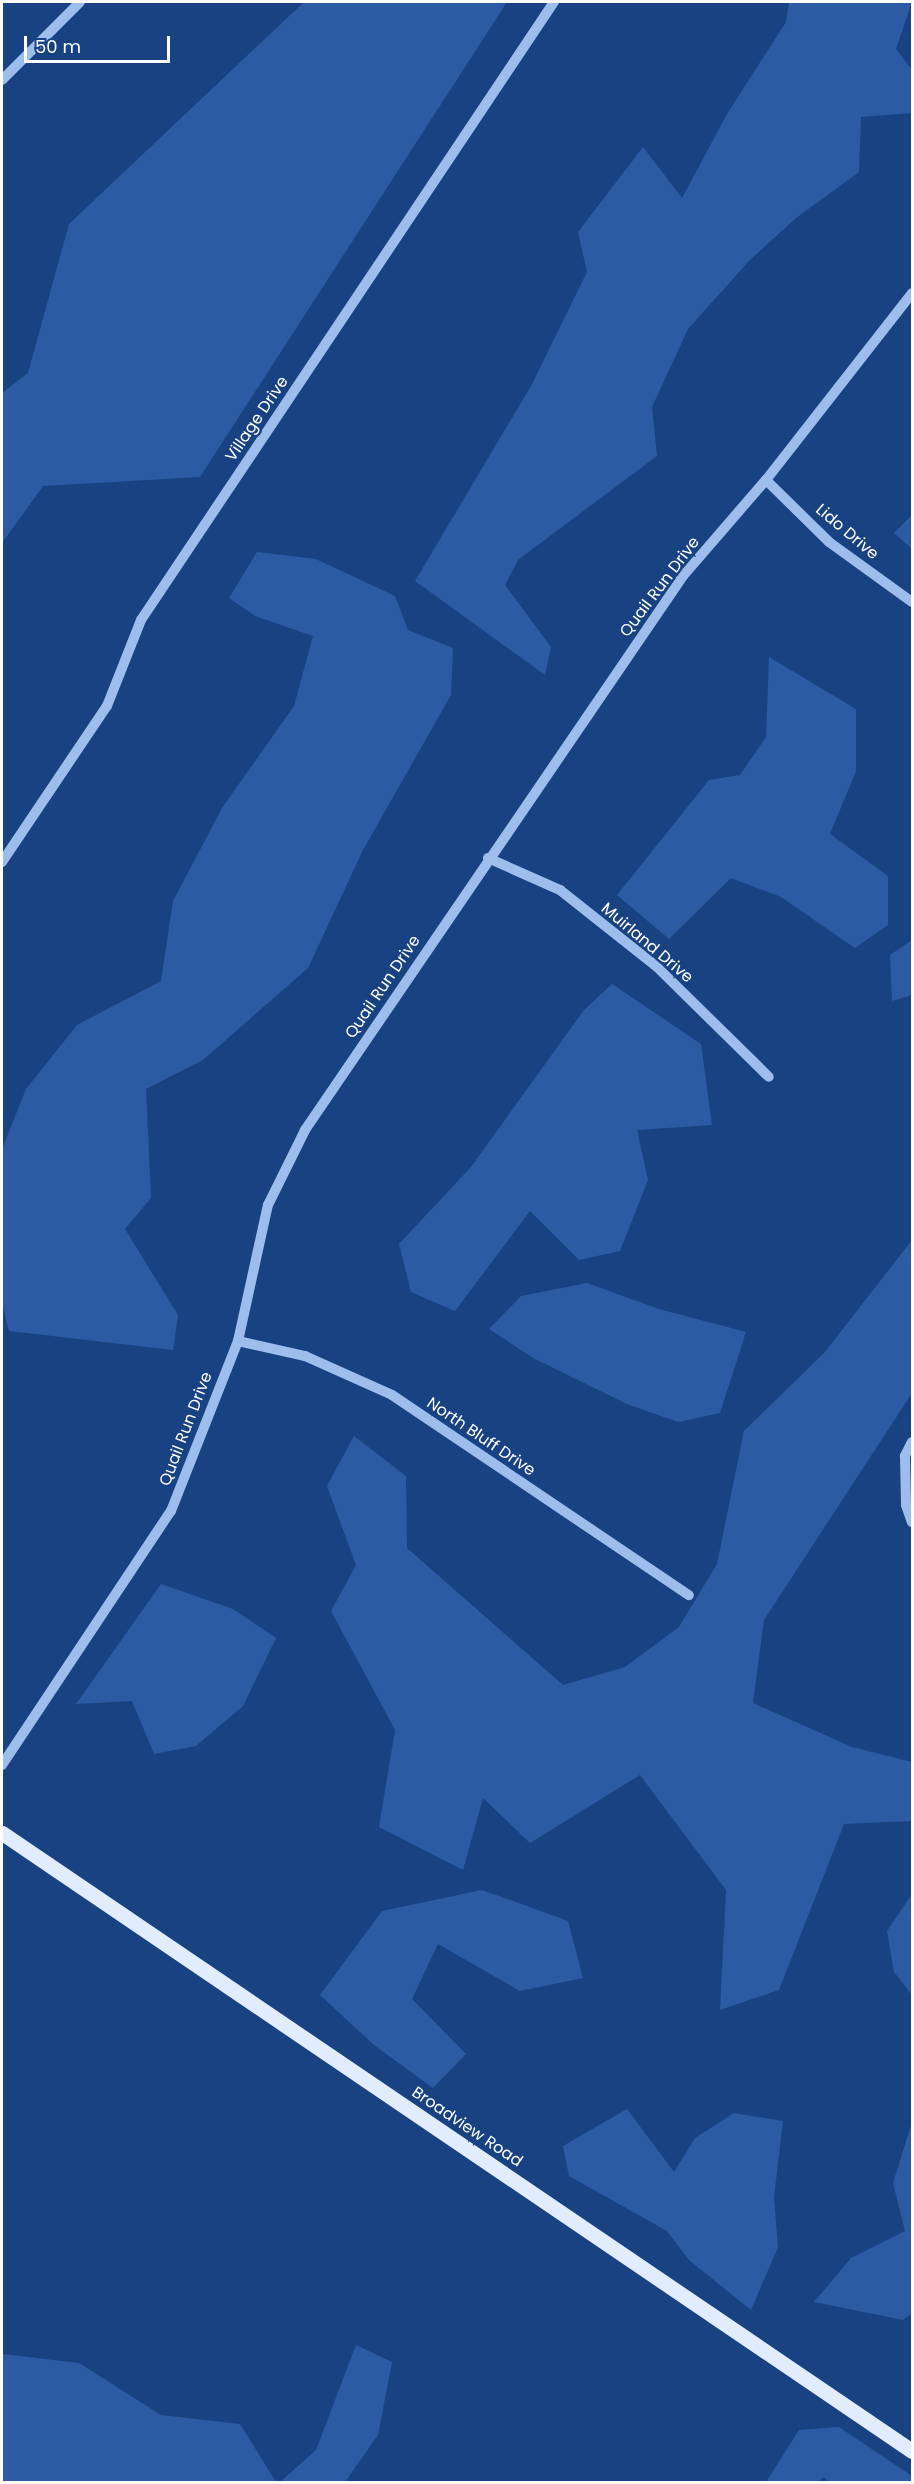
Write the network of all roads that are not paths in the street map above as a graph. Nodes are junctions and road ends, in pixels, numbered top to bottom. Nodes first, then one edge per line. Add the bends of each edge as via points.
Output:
1 (554, 2) edge
2 (72, 4) edge
3 (2, 80) edge
4 (912, 293) edge
5 (766, 480) junction
6 (912, 602) edge
7 (488, 858) junction
8 (2, 862) edge
9 (769, 1077) dead end
10 (238, 1341) junction
11 (912, 1442) edge
12 (912, 1522) edge
13 (689, 1595) dead end
14 (2, 1766) edge
15 (2, 1833) edge
16 (912, 2451) edge

1 - 8 street, Village Drive via 141,620 106,706
2 - 3 street
4 - 5 street, Quail Run Drive
5 - 6 street, Lido Drive via 829,542
5 - 7 street, Quail Run Drive via 683,576
7 - 9 street, Muirland Drive via 560,890 656,966
7 - 10 street, Quail Run Drive via 305,1130 268,1205
10 - 13 street, North Bluff Drive via 306,1356 392,1395
10 - 14 street, Quail Run Drive via 171,1511
11 - 12 street via 905,1456 906,1505
15 - 16 main road, Broadview Road

